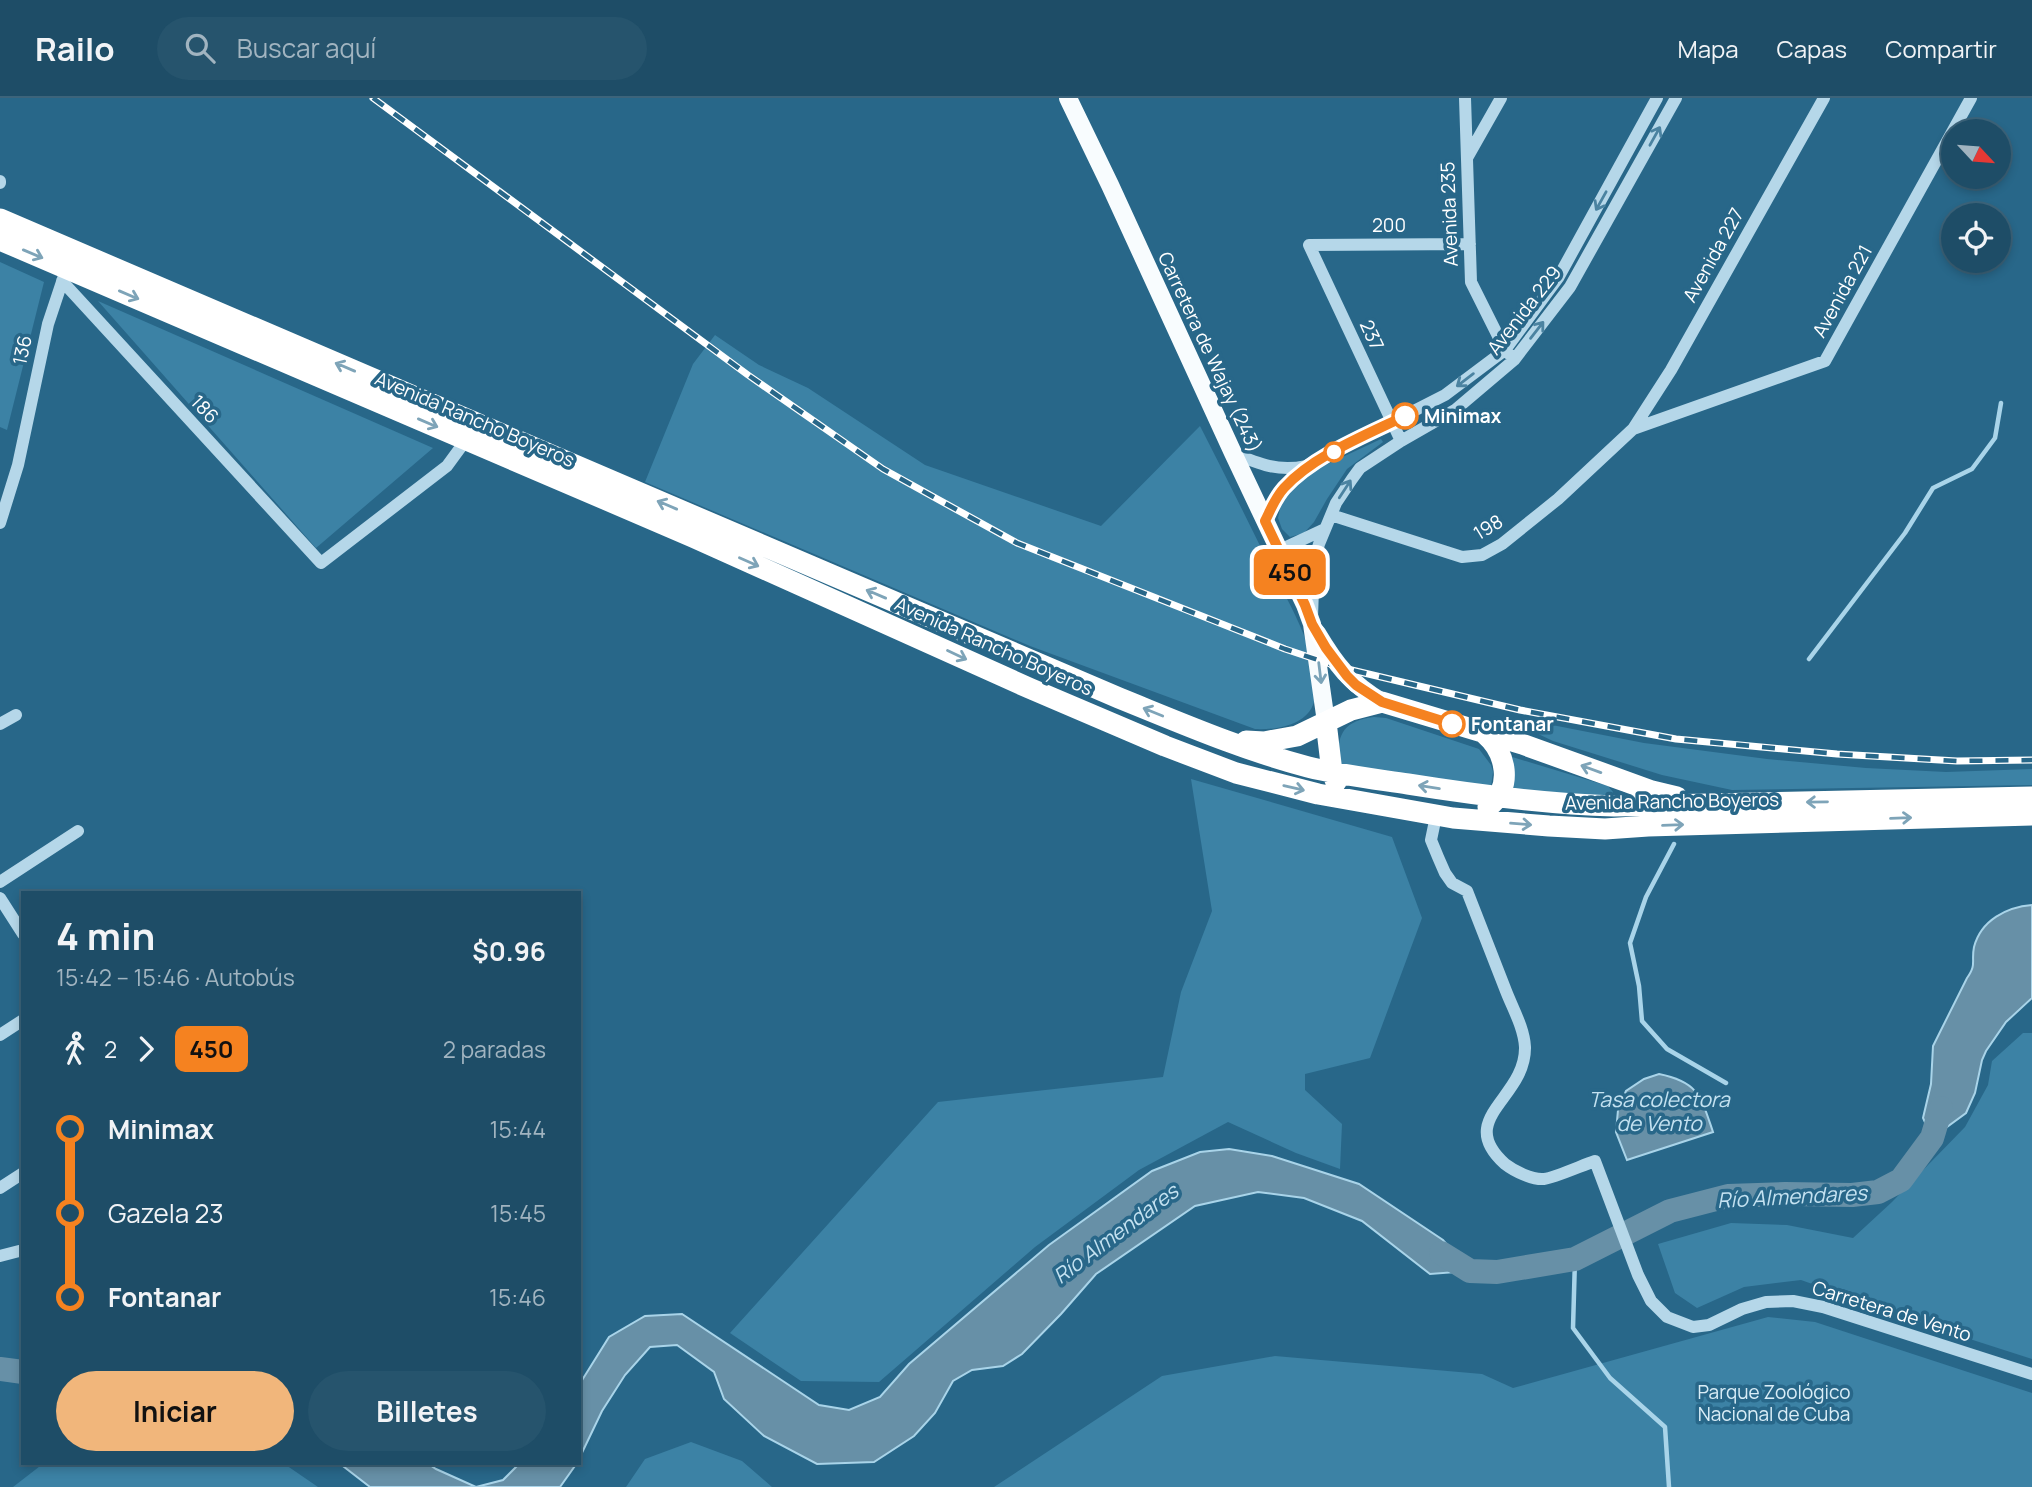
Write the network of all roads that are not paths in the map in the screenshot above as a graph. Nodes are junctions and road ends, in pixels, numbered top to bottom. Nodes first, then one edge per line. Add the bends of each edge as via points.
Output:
1 (1068, 98) edge
2 (1465, 98) edge
3 (1501, 98) edge
4 (1657, 98) edge
5 (1676, 98) edge
6 (1824, 98) edge
7 (1971, 98) edge
8 (1467, 159) junction
9 (0, 219) edge
10 (0, 240) edge
11 (1470, 244) junction
12 (1309, 245) joint
13 (64, 274) junction
14 (1510, 355) junction
15 (1391, 422) junction
16 (1633, 429) junction
17 (466, 440) junction
18 (1401, 441) junction
19 (1233, 453) junction
20 (1306, 466) junction
21 (1331, 515) junction
22 (1265, 521) junction
23 (0, 523) edge
24 (1325, 529) junction
25 (1280, 550) junction
26 (1312, 624) junction
27 (1382, 702) junction
28 (16, 715) dead end
29 (1326, 723) junction
30 (0, 724) edge
31 (1485, 734) junction
32 (1217, 736) junction
33 (1332, 772) junction
34 (2032, 797) edge
35 (1497, 798) junction
36 (1352, 800) junction
37 (1728, 804) junction
38 (2032, 815) edge
39 (1445, 817) junction
40 (78, 831) dead end
41 (0, 882) edge
42 (0, 898) edge
43 (21, 931) edge
44 (21, 1021) edge
45 (0, 1035) edge
46 (21, 1174) edge
47 (0, 1188) edge
48 (21, 1251) edge
49 (0, 1256) edge
50 (2032, 1374) edge

1 - 19 main road, Carretera de Wajay (243)
2 - 8 street, Avenida 235
3 - 8 street
4 -> 14 street, Avenida 229
14 -> 5 street, Avenida 229 via 1570,287
6 - 16 street, Avenida 227
7 - 16 street, Avenida 221 via 1825,361
8 - 11 street, Avenida 235
32 -> 9 highway, Avenida Rancho Boyeros via 1049,669
10 -> 13 highway, Avenida Rancho Boyeros
11 - 12 street, 200
11 - 14 street, Avenida 235 via 1471,282
12 - 15 street, 237
13 -> 17 highway, Avenida Rancho Boyeros
13 - 17 street, 186 via 321,562 447,466
13 - 23 street, 136
14 -> 15 street, Avenida 229
14 - 18 street, Avenida 229 via 1455,410
15 - 18 street, 237
15 - 20 street, Avenida 229
16 - 21 street, 198 via 1558,499 1482,555 1462,557
17 -> 36 highway, Avenida Rancho Boyeros via 1177,751 1267,782
21 -> 18 street, Avenida 229 via 1360,468
19 - 20 street, Avenida 229 via 1289,470
19 - 22 main road, Carretera de Wajay (243)
20 - 22 street, Avenida 229 via 1283,489
21 - 24 street, Avenida 229
22 - 25 main road, Carretera de Wajay (243)
24 - 25 street
24 - 26 street, Avenida 229 via 1314,560
25 - 26 main road, Carretera de Wajay (243)
26 - 27 main road, Carretera de Wajay (243) via 1347,676
26 -> 29 main road, Carretera de Wajay (243)
27 - 29 highway
27 - 31 highway
28 - 30 street
29 - 32 highway via 1276,741
29 - 33 highway
31 - 35 highway via 1499,749 1504,766
37 -> 31 highway via 1652,791
32 - 33 highway, Avenida Rancho Boyeros
35 -> 33 highway, Avenida Rancho Boyeros
33 - 36 highway
34 -> 37 highway, Avenida Rancho Boyeros
35 - 37 highway, Avenida Rancho Boyeros via 1614,806
35 - 39 highway via 1474,814
36 - 39 highway, Avenida Rancho Boyeros
39 -> 38 highway, Avenida Rancho Boyeros via 1605,829
39 - 50 street, Carretera de Vento via 1431,839 1445,873 1467,891 1523,1034 1523,1063 1517,1079 1485,1130 1495,1154 1509,1167 1544,1180 1595,1161 1638,1275 1651,1301 1667,1317 1693,1327 1709,1325 1766,1302 1793,1301
40 - 41 street
42 - 43 street
44 - 45 street
46 - 47 street
48 - 49 street

